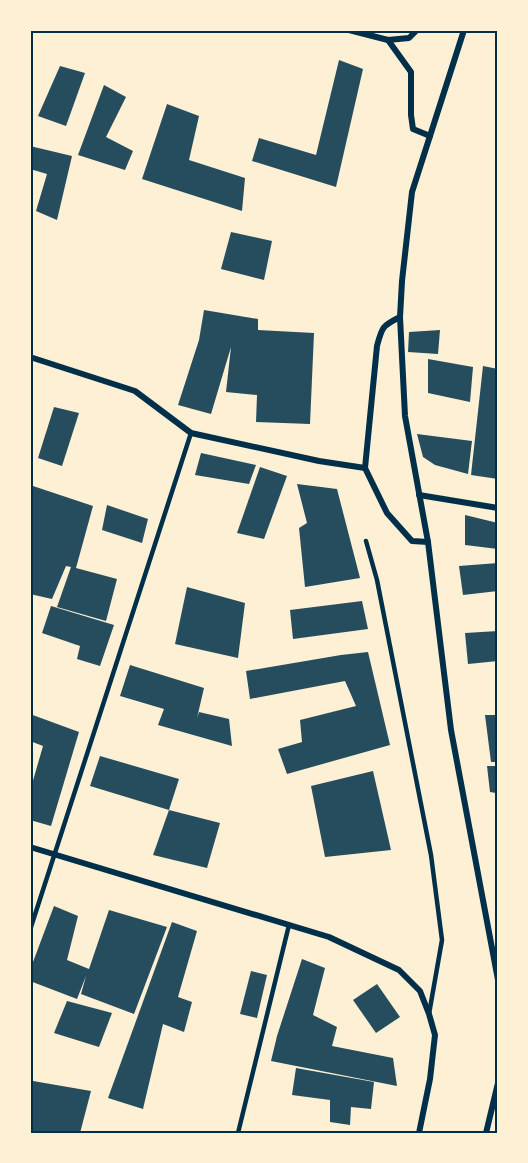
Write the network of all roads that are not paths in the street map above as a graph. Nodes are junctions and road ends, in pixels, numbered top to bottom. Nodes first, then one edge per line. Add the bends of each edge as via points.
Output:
1 (349, 30) edge
2 (417, 30) edge
3 (464, 30) edge
4 (388, 40) junction
5 (430, 136) junction
6 (400, 317) junction
7 (30, 357) edge
8 (191, 433) junction
9 (365, 468) junction
10 (419, 495) junction
11 (498, 508) edge
12 (366, 541) dead end
13 (428, 542) junction
14 (30, 847) edge
15 (54, 855) junction
16 (289, 925) junction
17 (30, 930) edge
18 (498, 980) edge
19 (429, 1014) junction
20 (498, 1083) edge
21 (238, 1133) edge
22 (419, 1133) edge
23 (486, 1133) edge

1 - 4 street
2 - 4 street via 410,38
3 - 5 street
4 - 5 street via 411,72 413,129
5 - 6 street via 412,192
6 - 9 street via 386,324 377,346
6 - 10 street via 405,416
7 - 8 street via 135,391
8 - 9 street
8 - 15 lane
9 - 13 street via 387,513 412,541
10 - 11 street
10 - 13 street
12 - 19 lane via 431,855 442,940
13 - 18 street via 451,730
14 - 15 street
15 - 16 street
15 - 17 lane
16 - 19 street via 329,937 399,969 420,991
16 - 21 lane
19 - 22 street via 435,1035
20 - 23 street

